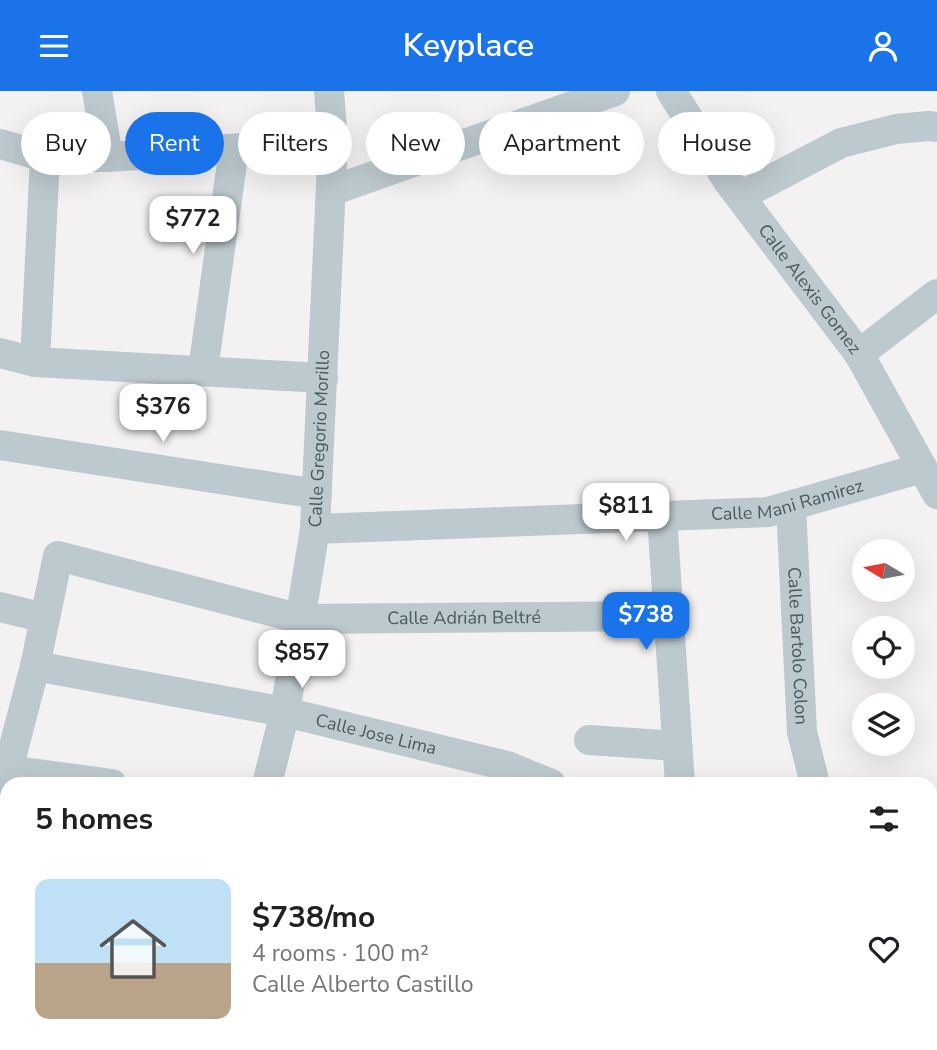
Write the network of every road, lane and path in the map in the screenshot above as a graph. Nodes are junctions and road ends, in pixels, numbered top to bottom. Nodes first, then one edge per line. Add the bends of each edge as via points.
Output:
1 (97, 91) edge
2 (329, 91) edge
3 (615, 91) edge
4 (671, 91) edge
5 (100, 112) edge
6 (331, 112) edge
7 (937, 127) edge
8 (0, 144) edge
9 (234, 149) junction
10 (238, 149) edge
11 (21, 150) edge
12 (111, 157) edge
13 (44, 175) edge
14 (332, 175) edge
15 (331, 191) junction
16 (740, 196) junction
17 (937, 294) edge
18 (0, 353) edge
19 (859, 354) junction
20 (35, 362) junction
21 (202, 370) junction
22 (323, 378) junction
23 (0, 445) edge
24 (922, 468) junction
25 (317, 494) junction
26 (937, 494) edge
27 (791, 506) junction
28 (663, 517) junction
29 (316, 529) junction
30 (0, 607) edge
31 (670, 616) junction
32 (45, 618) junction
33 (301, 619) junction
34 (35, 666) junction
35 (285, 712) junction
36 (8, 739) edge
37 (589, 740) dead end
38 (677, 746) junction
39 (8, 770) junction
40 (6, 777) edge
41 (60, 777) edge
42 (269, 777) edge
43 (533, 777) edge
44 (679, 777) edge
45 (813, 777) edge

1 - 5 street
2 - 6 street, Calle Gregorio Morillo
3 - 15 street
4 - 16 street, Calle Alexis Gomez
7 - 16 street via 896,129 841,143
8 - 11 street
9 - 10 street
9 - 12 street
9 - 21 street
13 - 20 street
14 - 15 street, Calle Gregorio Morillo
15 - 22 street, Calle Gregorio Morillo
16 - 19 street, Calle Alexis Gomez
17 - 19 street
18 - 20 street
19 - 24 street, Calle Alexis Gomez
20 - 21 street
21 - 22 street
22 - 25 street, Calle Gregorio Morillo
23 - 25 street
24 - 26 street, Calle Alexis Gomez
24 - 27 street, Calle Mani Ramirez
25 - 29 street, Calle Gregorio Morillo
27 - 28 street, Calle Mani Ramirez via 768,512
27 - 45 street, Calle Bartolo Colon via 802,732
28 - 29 street, Calle Mani Ramirez
28 - 31 street
29 - 33 street, Calle Gregorio Morillo
30 - 32 street
31 - 33 street, Calle Adrián Beltré
31 - 38 street
32 - 33 street, Calle Adrián Beltré via 58,555
32 - 34 street
33 - 35 street, Calle Gregorio Morillo
34 - 35 street, Calle Jose Lima
34 - 36 street
35 - 42 street, Calle Gregorio Morillo
35 - 43 street, Calle Jose Lima
36 - 39 street
37 - 38 street
38 - 44 street
39 - 40 street
39 - 41 street

